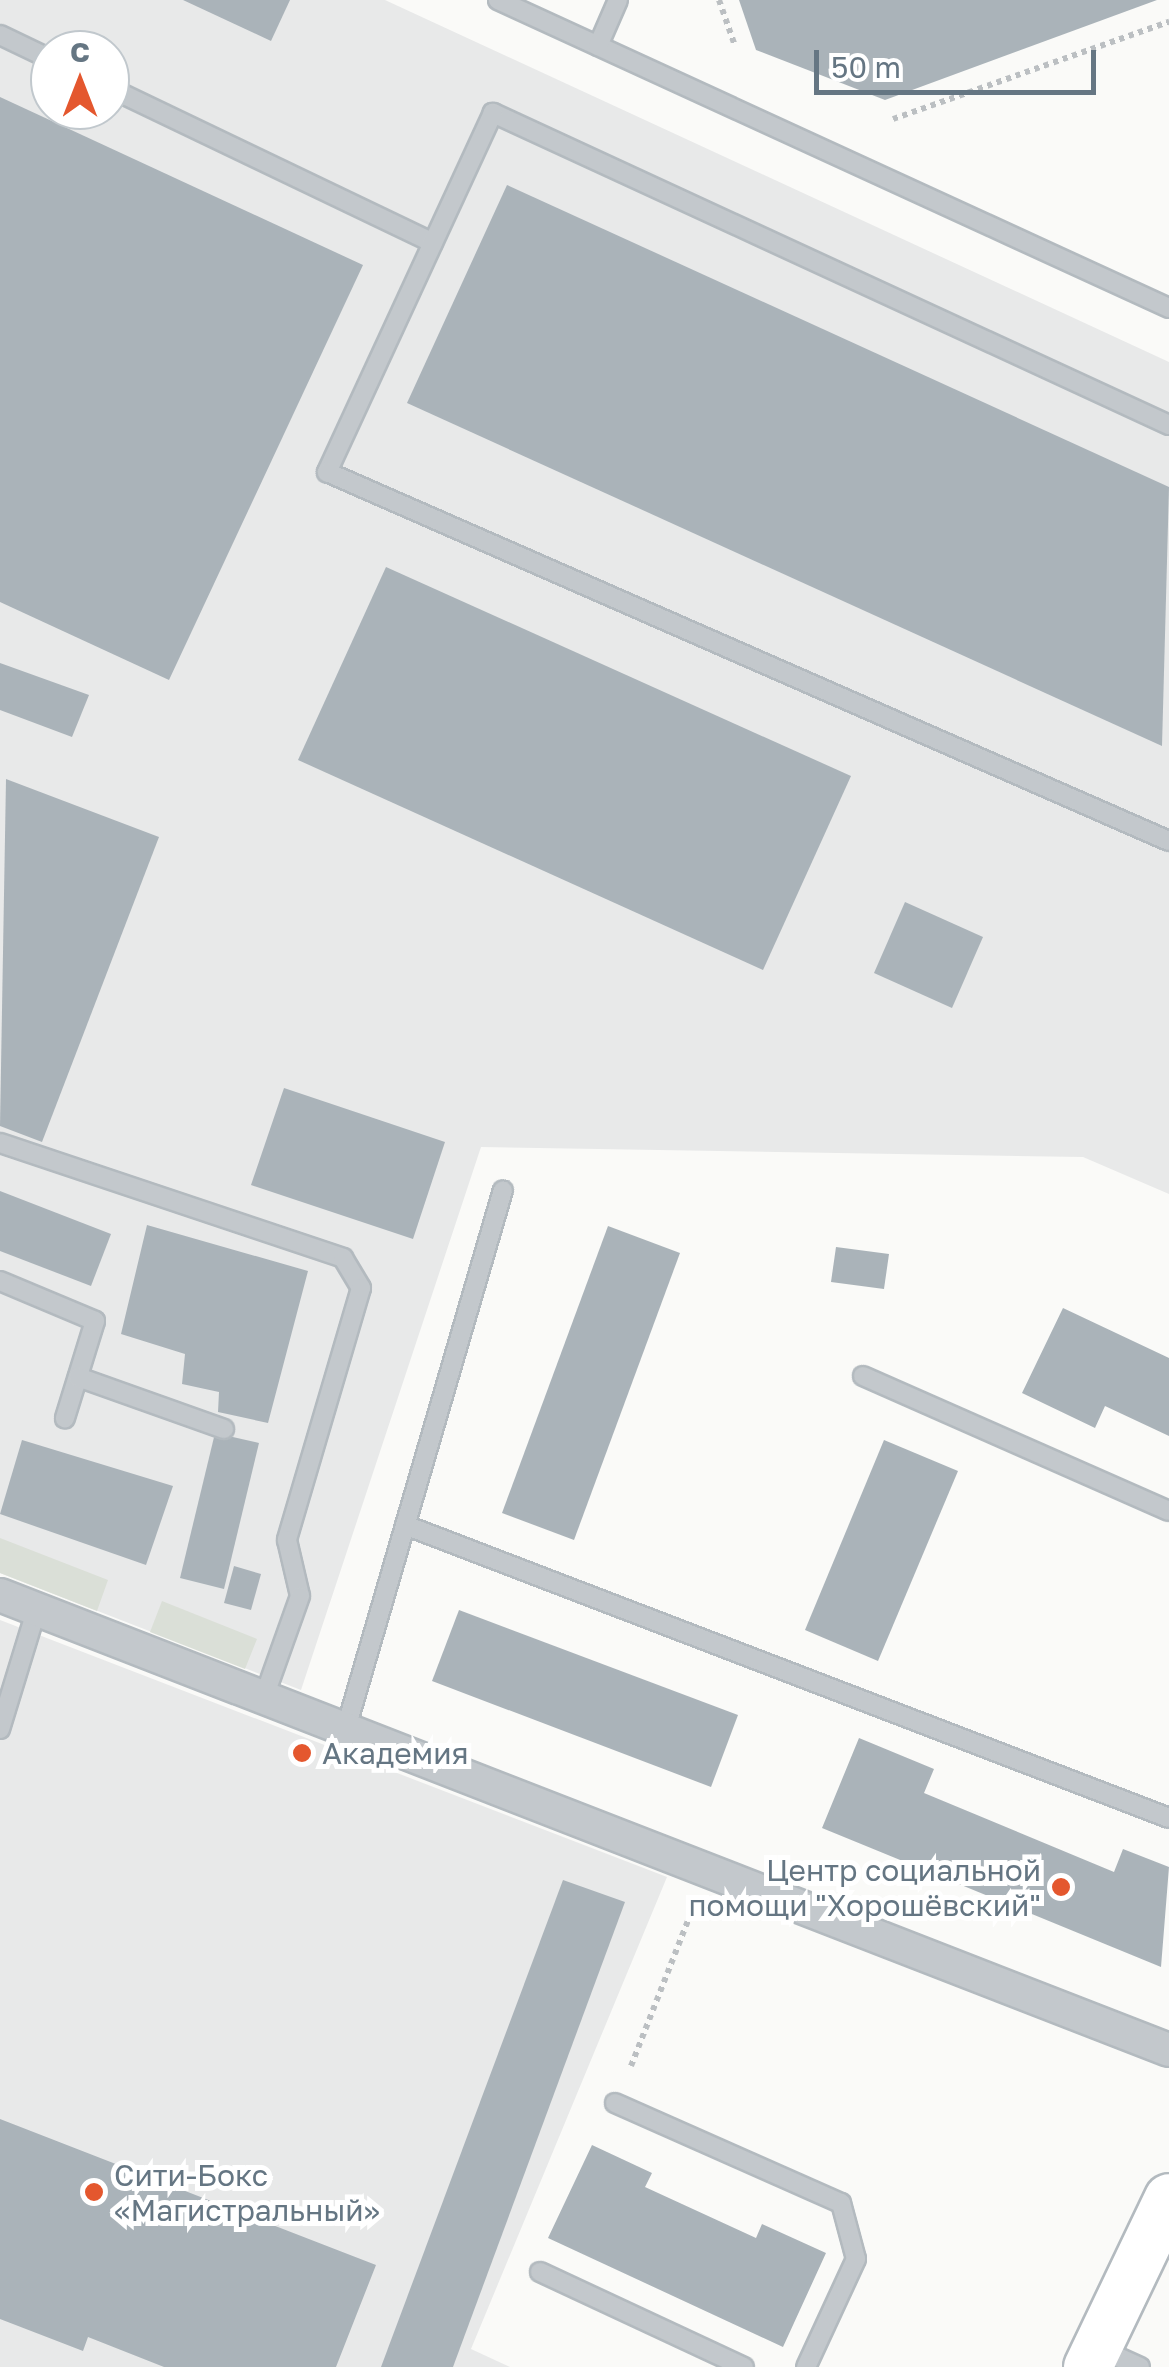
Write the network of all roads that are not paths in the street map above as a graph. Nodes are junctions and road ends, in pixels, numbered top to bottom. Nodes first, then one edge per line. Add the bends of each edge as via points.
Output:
1 (498, 0) edge
2 (618, 0) edge
3 (0, 35) edge
4 (598, 46) junction
5 (30, 49) edge
6 (130, 98) edge
7 (433, 243) junction
8 (1169, 308) edge
9 (1169, 425) edge
10 (1169, 841) edge
11 (0, 1143) edge
12 (502, 1190) dead end
13 (0, 1282) edge
14 (78, 1376) junction
15 (863, 1376) dead end
16 (65, 1418) dead end
17 (224, 1429) dead end
18 (1169, 1511) edge
19 (405, 1525) junction
20 (0, 1594) edge
21 (38, 1608) junction
22 (264, 1697) junction
23 (346, 1728) junction
24 (0, 1729) edge
25 (1169, 1818) edge
26 (1169, 2050) edge
27 (615, 2102) dead end
28 (1169, 2198) edge
29 (540, 2272) dead end
30 (1092, 2357) edge
31 (744, 2367) edge
32 (806, 2367) edge
33 (1140, 2367) edge

1 - 4 lane
2 - 4 lane
3 - 5 lane
4 - 8 lane
6 - 7 lane
7 - 9 lane via 493,113
7 - 10 lane via 327,472
11 - 22 lane via 343,1258 361,1288 286,1540 300,1596
12 - 19 lane
13 - 14 lane via 95,1321
14 - 16 lane
14 - 17 lane
15 - 18 lane
19 - 23 lane
19 - 25 lane
20 - 21 street
21 - 22 street
21 - 24 lane
22 - 23 street
23 - 26 street
27 - 32 lane via 841,2203 856,2258
28 - 30 street
29 - 31 lane
30 - 33 lane

